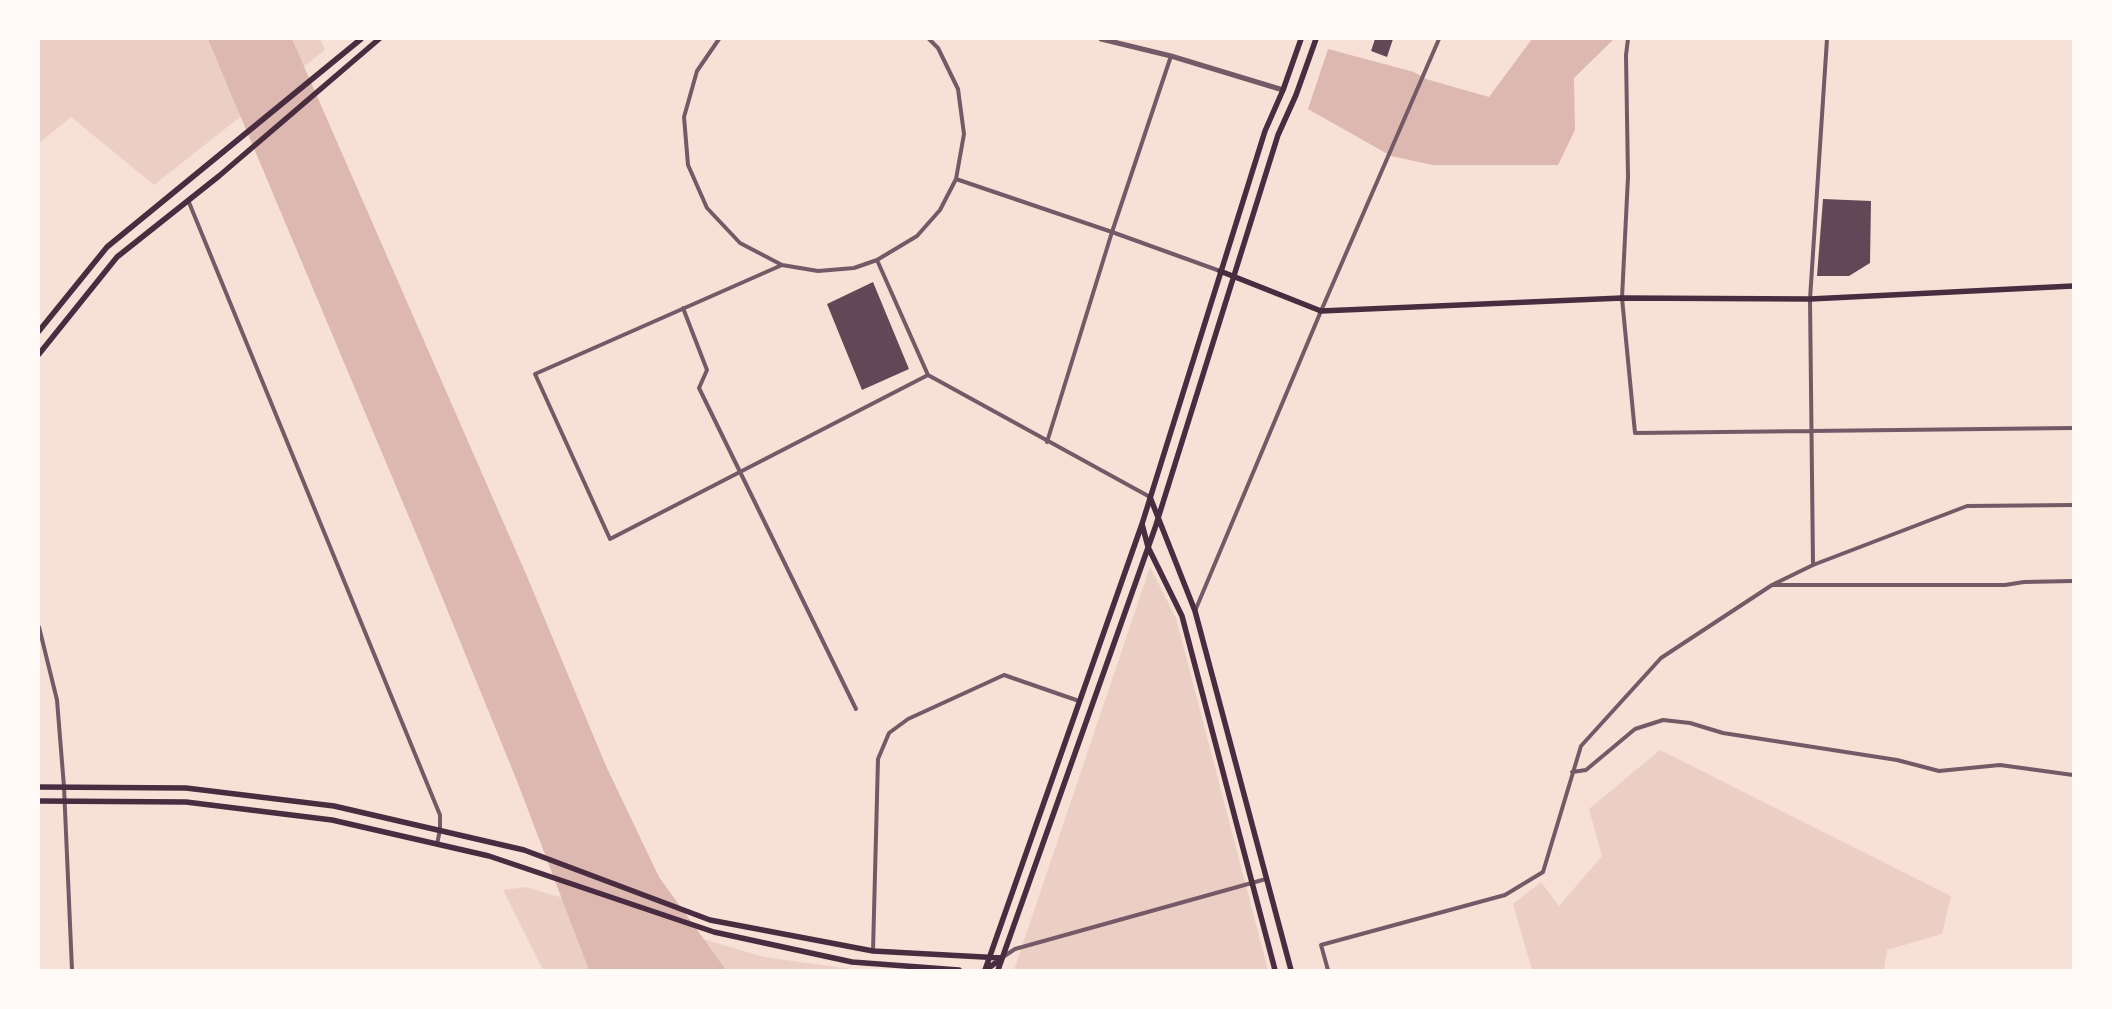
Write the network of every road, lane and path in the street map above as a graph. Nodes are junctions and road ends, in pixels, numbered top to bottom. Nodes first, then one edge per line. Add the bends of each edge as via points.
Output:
1 (361, 39) edge
2 (379, 39) edge
3 (719, 39) edge
4 (929, 39) edge
5 (1101, 39) edge
6 (1301, 39) edge
7 (1316, 39) edge
8 (1440, 39) edge
9 (1628, 39) edge
10 (1828, 39) edge
11 (1171, 56) junction
12 (1283, 90) junction
13 (956, 179) junction
14 (188, 200) junction
15 (1112, 232) junction
16 (877, 260) junction
17 (782, 265) junction
18 (1220, 271) junction
19 (1233, 276) junction
20 (2073, 286) edge
21 (1622, 298) junction
22 (1810, 299) junction
23 (683, 308) junction
24 (1321, 311) junction
25 (39, 331) edge
26 (39, 354) edge
27 (928, 375) junction
28 (2073, 428) edge
29 (1813, 431) junction
30 (1047, 442) junction
31 (740, 472) junction
32 (1150, 497) junction
33 (2073, 505) edge
34 (1158, 517) junction
35 (1142, 524) junction
36 (1148, 546) junction
37 (1814, 565) junction
38 (2073, 581) edge
39 (1772, 585) junction
40 (1195, 611) junction
41 (39, 628) edge
42 (1079, 701) junction
43 (856, 709) dead end
44 (1572, 772) junction
45 (2073, 774) edge
46 (39, 786) edge
47 (64, 787) junction
48 (39, 800) edge
49 (65, 801) junction
50 (440, 830) junction
51 (436, 844) junction
52 (1266, 879) junction
53 (1252, 882) junction
54 (873, 951) junction
55 (989, 958) junction
56 (1002, 958) junction
57 (72, 970) edge
58 (958, 970) edge
59 (985, 970) edge
60 (998, 970) edge
61 (1274, 970) edge
62 (1291, 970) edge
63 (1328, 970) edge

1 - 25 main road via 107,247
2 - 14 main road
3 - 17 street via 697,71 684,117 688,165 707,208 740,243
4 - 13 street via 938,48 958,89 964,134
5 - 11 street
6 - 12 main road
7 - 19 main road via 1278,135
8 - 24 street
9 - 21 street via 1628,178
10 - 22 street
11 - 12 street
11 - 15 street
12 - 18 main road via 1265,131
13 - 15 street
13 - 16 street via 940,210 917,236
14 - 26 main road via 117,257
14 - 50 street via 440,815
15 - 18 street
15 - 30 street
16 - 17 street via 854,268 818,271
16 - 27 street
17 - 23 street
18 - 19 main road
18 - 32 main road
19 - 24 main road
19 - 34 main road
20 - 22 main road
21 - 22 main road
21 - 24 main road
21 - 29 street via 1635,433
22 - 29 street
23 - 31 street via 708,370 699,388
23 - 31 street via 534,374 610,539
24 - 40 street
27 - 30 street
27 - 31 street
28 - 29 street
29 - 37 street
30 - 32 street
31 - 43 street
32 - 34 main road
32 - 35 main road
33 - 37 street via 1967,506
34 - 36 main road
34 - 40 main road
35 - 36 main road
35 - 42 main road
36 - 53 main road via 1182,616
36 - 56 main road
37 - 39 street
38 - 39 street via 2005,585
39 - 44 street via 1661,658 1581,746
40 - 52 main road
41 - 47 street via 56,700
42 - 54 street via 1004,675 908,719 889,733 878,759
42 - 55 main road
44 - 45 street via 1586,770 1635,730 1663,720 1690,722 1723,733 1897,760 1939,770 2000,765
44 - 63 street via 1543,872 1505,895 1321,945
46 - 47 main road
47 - 49 street
47 - 50 main road via 196,789 334,806
48 - 49 main road
49 - 51 main road via 186,802 332,820
49 - 57 street
50 - 51 street
50 - 54 main road via 524,850 710,920
51 - 58 main road via 490,856 714,932 852,962
52 - 53 street
52 - 62 main road
53 - 56 street via 1015,949
53 - 61 main road
54 - 55 main road
55 - 56 main road
55 - 59 main road
56 - 59 main road
56 - 60 main road

